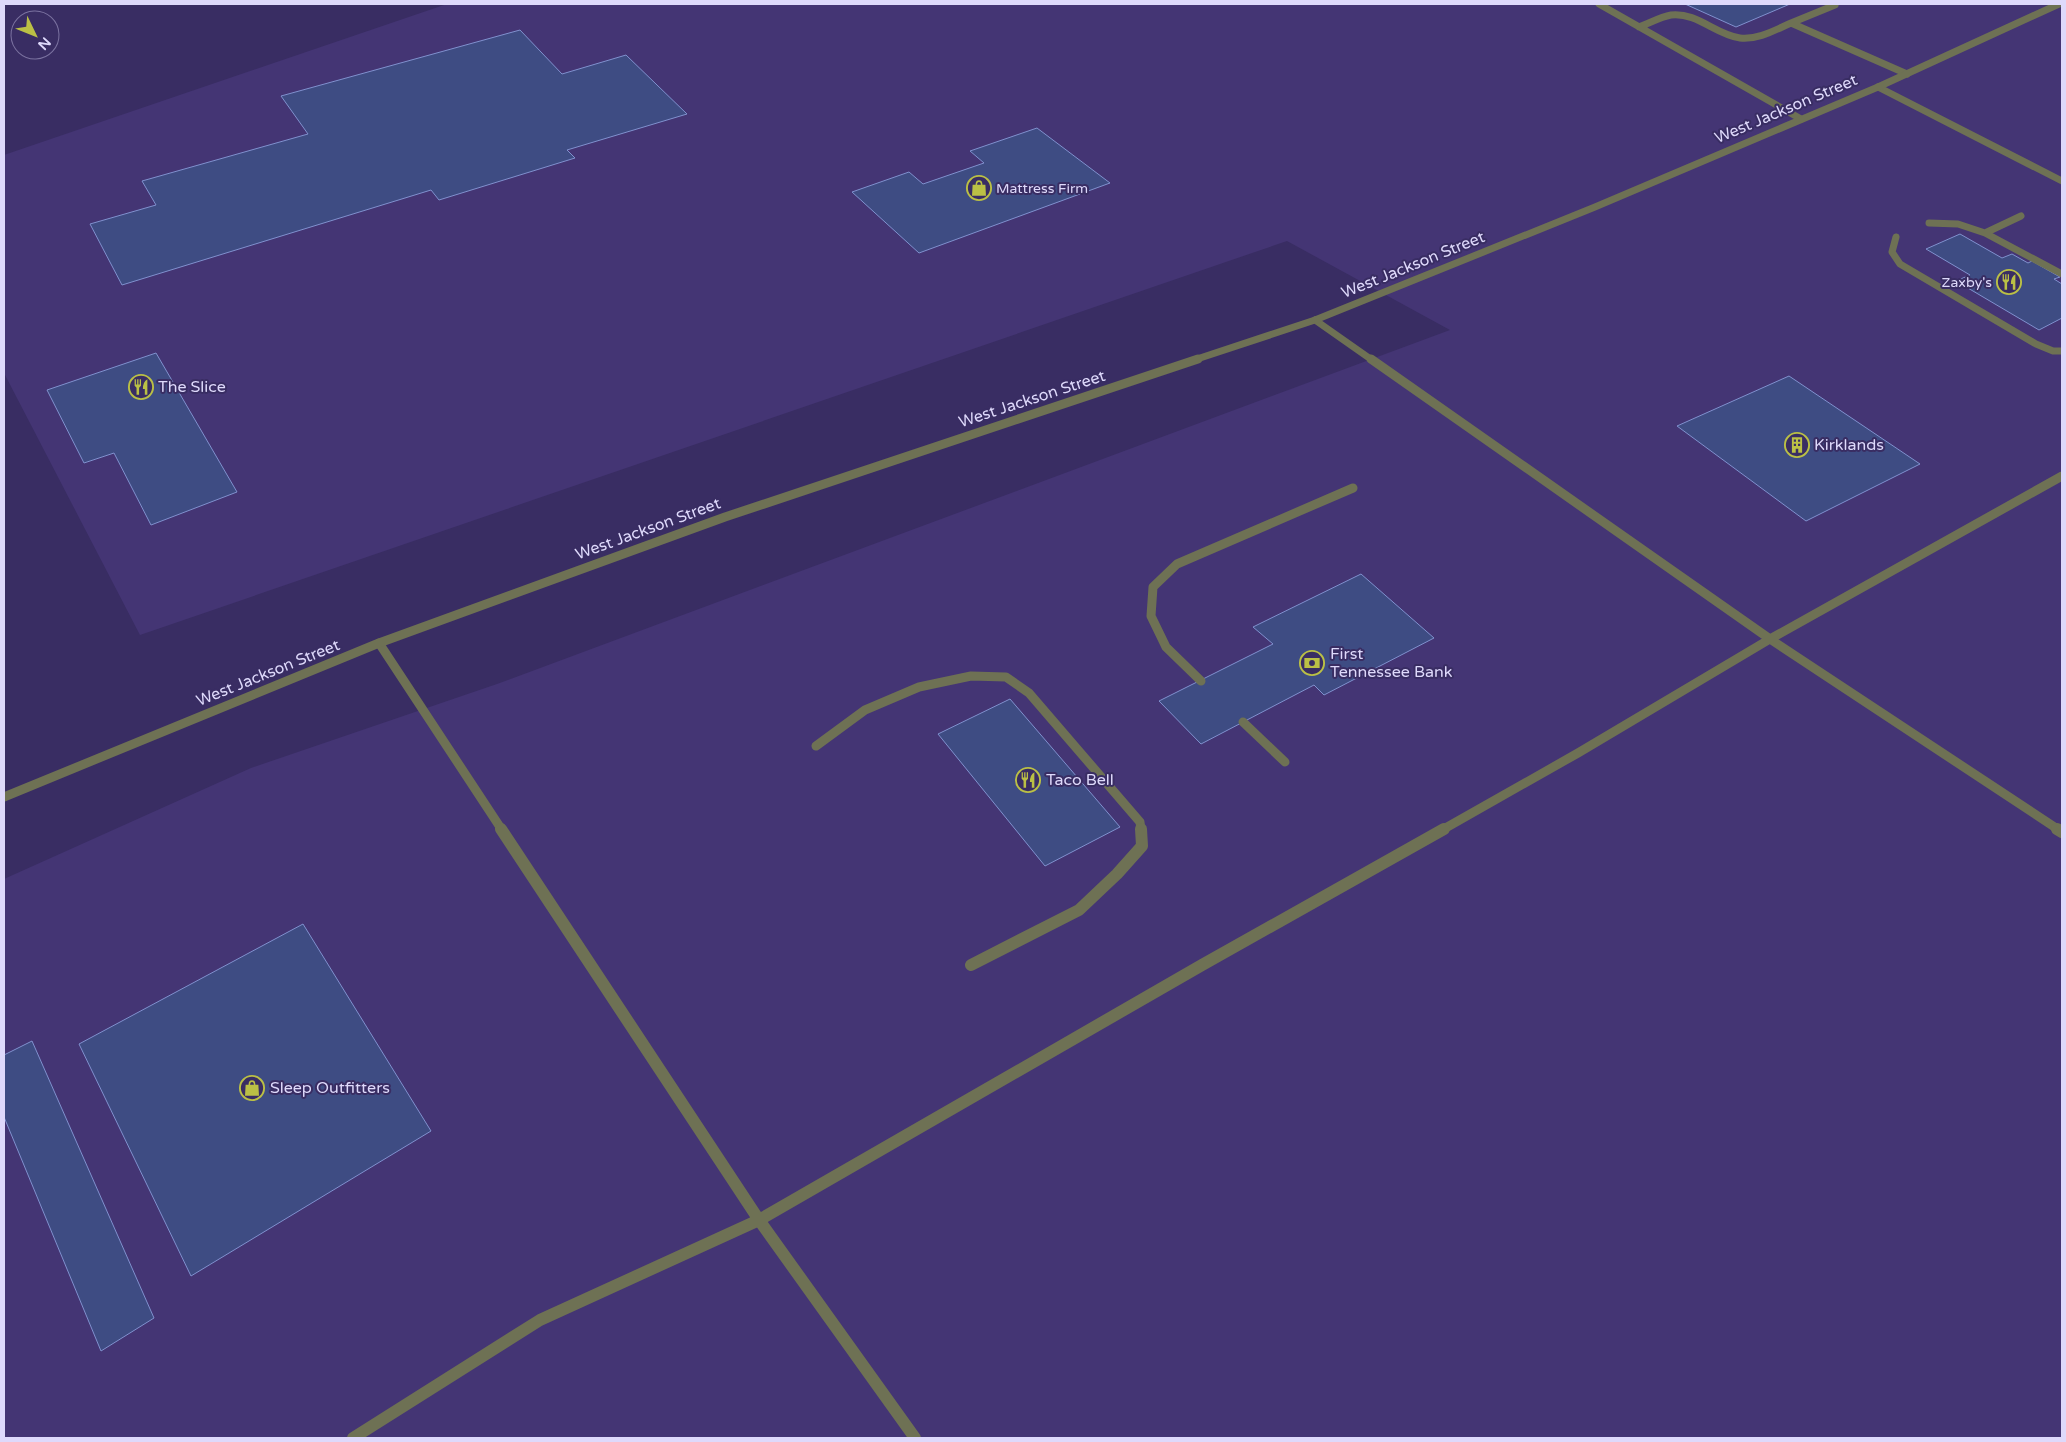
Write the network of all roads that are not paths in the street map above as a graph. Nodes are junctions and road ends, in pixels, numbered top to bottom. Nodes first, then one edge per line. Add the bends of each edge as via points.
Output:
1 (1599, 4) edge
2 (2059, 4) edge
3 (1835, 5) edge
4 (1791, 23) junction
5 (1639, 27) junction
6 (1907, 74) junction
7 (1878, 87) junction
8 (1801, 119) junction
9 (2062, 182) edge
10 (2021, 216) dead end
11 (1928, 223) dead end
12 (1984, 233) junction
13 (1896, 237) dead end
14 (2062, 274) edge
15 (1315, 320) junction
16 (2062, 351) edge
17 (2062, 476) edge
18 (1353, 488) dead end
19 (1770, 639) junction
20 (380, 643) junction
21 (1201, 681) dead end
22 (1243, 722) dead end
23 (816, 746) dead end
24 (1285, 762) dead end
25 (4, 797) edge
26 (2062, 832) edge
27 (971, 964) dead end
28 (759, 1220) junction
29 (353, 1438) edge
30 (916, 1438) edge

1 - 5 street
2 - 6 street, West Jackson Street
3 - 4 street
4 - 5 street via 1754,38 1728,35 1685,16 1675,15
4 - 6 street
5 - 8 street
6 - 7 street, West Jackson Street
7 - 8 street, West Jackson Street
7 - 9 street
8 - 15 street, West Jackson Street via 1594,208
10 - 12 street
11 - 12 street via 1958,224
12 - 14 street
13 - 16 street via 1892,252 1900,264 2036,344
15 - 19 street
15 - 20 street, West Jackson Street via 725,517
17 - 19 street
18 - 21 street via 1177,564 1153,587 1151,616 1166,648
19 - 26 street
19 - 28 street via 1587,748
20 - 25 street, West Jackson Street
20 - 28 street
22 - 24 street
23 - 27 street via 864,710 919,687 971,676 1006,678 1029,693 1140,822 1142,846 1079,910
28 - 29 street via 540,1320
28 - 30 street

